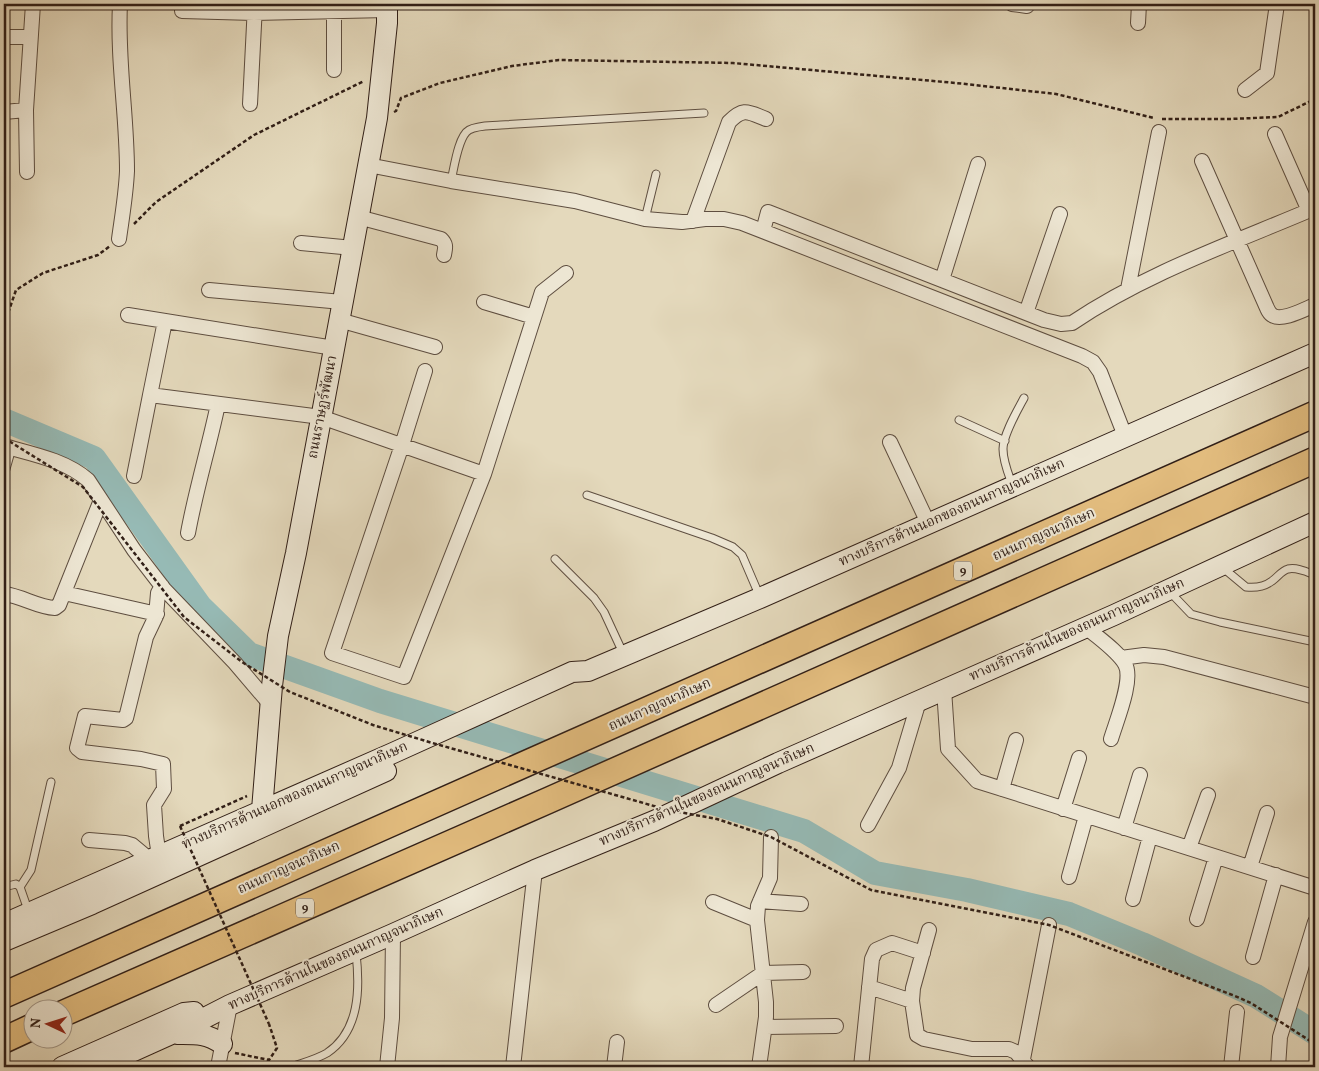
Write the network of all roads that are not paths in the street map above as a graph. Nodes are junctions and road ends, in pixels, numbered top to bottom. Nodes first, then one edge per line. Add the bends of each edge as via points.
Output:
1 (33, 4) edge
2 (120, 4) edge
3 (1012, 4) edge
4 (1139, 4) edge
5 (1277, 4) edge
6 (1027, 6) dead end
7 (387, 7) edge
8 (254, 8) edge
9 (182, 11) dead end
10 (334, 12) junction
11 (1138, 23) dead end
12 (4, 37) edge
13 (30, 37) junction
14 (334, 70) dead end
15 (1245, 90) dead end
16 (250, 104) dead end
17 (26, 110) junction
18 (4, 112) edge
19 (704, 113) dead end
20 (766, 119) dead end
21 (1159, 132) dead end
22 (1275, 134) dead end
23 (1202, 161) dead end
24 (978, 164) dead end
25 (368, 165) junction
26 (27, 172) dead end
27 (656, 174) dead end
28 (451, 182) junction
29 (1312, 210) edge
30 (1060, 214) dead end
31 (358, 217) junction
32 (646, 219) junction
33 (693, 221) junction
34 (763, 231) junction
35 (119, 239) road end
36 (1238, 240) junction
37 (301, 243) dead end
38 (353, 248) junction
39 (444, 255) dead end
40 (566, 273) dead end
41 (942, 280) junction
42 (1128, 289) junction
43 (209, 290) dead end
44 (484, 302) dead end
45 (1315, 305) edge
46 (341, 311) junction
47 (1026, 313) junction
48 (128, 315) dead end
49 (534, 317) junction
50 (165, 321) junction
51 (435, 347) dead end
52 (334, 348) junction
53 (1315, 354) edge
54 (425, 371) dead end
55 (150, 395) junction
56 (1024, 398) dead end
57 (218, 404) junction
58 (1315, 414) edge
59 (321, 417) junction
60 (959, 420) dead end
61 (1125, 436) junction
62 (1005, 441) junction
63 (890, 442) dead end
64 (7, 444) edge
65 (402, 445) junction
66 (1315, 460) edge
67 (484, 474) junction
68 (4, 476) edge
69 (134, 476) dead end
70 (1013, 486) junction
71 (587, 495) dead end
72 (101, 500) junction
73 (1315, 522) edge
74 (928, 523) junction
75 (188, 533) dead end
76 (555, 559) dead end
77 (1220, 566) junction
78 (1315, 575) edge
79 (163, 588) junction
80 (1168, 590) junction
81 (64, 593) junction
82 (4, 594) edge
83 (760, 598) junction
84 (156, 614) junction
85 (1086, 627) junction
86 (1315, 642) edge
87 (624, 656) junction
88 (1121, 658) junction
89 (944, 689) junction
90 (271, 695) junction
91 (1315, 697) edge
92 (919, 701) junction
93 (1111, 738) dead end
94 (1016, 740) dead end
95 (1079, 758) dead end
96 (395, 759) junction
97 (1140, 775) dead end
98 (52, 782) dead end
99 (1002, 789) junction
100 (1208, 795) dead end
101 (1063, 808) junction
102 (262, 810) junction
103 (1267, 813) dead end
104 (1086, 816) junction
105 (868, 825) dead end
106 (1124, 828) junction
107 (1150, 836) junction
108 (771, 837) road end
109 (89, 840) dead end
110 (1189, 848) junction
111 (1216, 857) junction
112 (155, 858) junction
113 (1250, 867) junction
114 (535, 870) junction
115 (1276, 875) junction
116 (1069, 877) dead end
117 (1315, 885) edge
118 (4, 887) edge
119 (20, 887) junction
120 (1133, 898) dead end
121 (760, 900) junction
122 (713, 902) dead end
123 (801, 904) dead end
124 (30, 913) junction
125 (1197, 919) dead end
126 (757, 920) junction
127 (1315, 922) edge
128 (4, 924) edge
129 (1049, 925) road end
130 (929, 930) dead end
131 (393, 934) junction
132 (4, 941) edge
133 (356, 950) junction
134 (922, 953) junction
135 (1252, 957) dead end
136 (803, 972) dead end
137 (763, 973) junction
138 (869, 988) junction
139 (4, 995) edge
140 (912, 1001) junction
141 (230, 1005) junction
142 (716, 1005) dead end
143 (72, 1010) edge
144 (1237, 1012) dead end
145 (836, 1026) dead end
146 (765, 1027) junction
147 (22, 1032) edge
148 (171, 1034) junction
149 (4, 1040) edge
150 (617, 1042) dead end
151 (221, 1047) junction
152 (1026, 1063) edge
153 (62, 1067) edge
154 (98, 1067) edge
155 (218, 1067) edge
156 (291, 1067) edge
157 (387, 1067) edge
158 (513, 1067) edge
159 (614, 1067) edge
160 (759, 1067) edge
161 (861, 1067) edge
162 (1231, 1067) edge
163 (1278, 1067) edge

1 - 13 street
2 - 35 street via 119,52 127,172
3 - 6 street
4 - 11 street
5 - 15 street via 1267,73
7 - 10 street
7 - 25 main road, ถนนราษฏร์พัฒนา via 387,114
8 - 9 street
8 - 10 street
8 - 16 street
10 - 14 street
12 - 13 street
13 - 17 street
17 - 18 street
17 - 26 street
19 - 28 lane via 501,124 468,130 462,137
20 - 33 street via 742,112 729,122
21 - 42 street
22 - 29 street
23 - 36 street
24 - 41 street
25 - 28 street
25 - 31 main road, ถนนราษฏร์พัฒนา
27 - 32 lane
28 - 32 street via 575,201
29 - 36 street
30 - 47 street
31 - 38 main road, ถนนราษฏร์พัฒนา
31 - 39 street via 442,240 446,248
32 - 33 street
33 - 34 street via 724,219
34 - 41 street via 768,212
34 - 61 street via 1093,362
36 - 42 street
36 - 45 street via 1272,315 1290,315
37 - 38 street
38 - 46 main road, ถนนราษฏร์พัฒนา
40 - 49 street via 542,292
41 - 47 street
42 - 47 street via 1072,323 1061,324
43 - 46 street
44 - 49 street
46 - 51 street
46 - 52 main road, ถนนราษฏร์พัฒนา
48 - 50 street
49 - 67 street
50 - 52 street
50 - 55 street
52 - 59 main road, ถนนราษฏร์พัฒนา
53 - 61 main road, ทางบริการด้านนอกของถนนกาญจนาภิเษก
54 - 65 street
55 - 57 street
55 - 69 street
56 - 62 lane
57 - 59 street
57 - 75 street
58 - 139 highway, ถนนกาญจนาภิเษก / 9
59 - 65 street
59 - 90 main road, ถนนราษฏร์พัฒนา via 278,636
60 - 62 lane
61 - 70 main road, ทางบริการด้านนอกของถนนกาญจนาภิเษก
62 - 70 lane via 1004,460
63 - 74 street
64 - 68 lane
64 - 72 street via 80,473
65 - 67 street
65 - 67 street via 332,653 404,677
66 - 143 highway, 9
70 - 74 main road, ทางบริการด้านนอกของถนนกาญจนาภิเษก
71 - 83 lane via 733,547 742,555
72 - 79 street
72 - 81 street
73 - 77 main road, ทางบริการด้านในของถนนกาญจนาภิเษก
74 - 83 main road, ทางบริการด้านนอกของถนนกาญจนาภิเษก
76 - 87 lane via 604,612
77 - 78 lane via 1246,587 1272,582 1287,570 1296,569
77 - 80 main road, ทางบริการด้านในของถนนกาญจนาภิเษก
79 - 84 street via 158,594
79 - 90 street, bridge via 235,663
80 - 85 main road, ทางบริการด้านในของถนนกาญจนาภิเษก
80 - 86 lane via 1191,614
81 - 82 street via 55,608
81 - 84 street
83 - 87 main road, ทางบริการด้านนอกของถนนกาญจนาภิเษก
84 - 112 street via 146,637 126,718 85,716 78,748 82,752 163,764 164,788 154,805
85 - 88 street
85 - 89 main road, ทางบริการด้านในของถนนกาญจนาภิเษก
87 - 96 main road, ทางบริการด้านนอกของถนนกาญจนาภิเษก via 588,671 577,684 530,699
88 - 91 street via 1164,657
88 - 93 street via 1129,675
89 - 92 main road, ทางบริการด้านในของถนนกาญจนาภิเษก
89 - 99 street via 948,749 977,782
90 - 102 main road, ถนนราษฏร์พัฒนา
92 - 105 street via 899,768
92 - 114 main road, ทางบริการด้านในของถนนกาญจนาภิเษก, bridge via 654,821
94 - 99 street
95 - 101 street
96 - 102 main road, ทางบริการด้านนอกของถนนกาญจนาภิเษก
96 - 132 main road via 92,904
97 - 106 street
98 - 119 lane via 31,870
99 - 101 street
100 - 110 street
101 - 104 street
102 - 112 main road, ทางบริการด้านนอกของถนนกาญจนาภิเษก
103 - 113 street
104 - 106 street
104 - 116 street
106 - 107 street
107 - 110 street
107 - 120 street
108 - 121 street via 770,878
109 - 112 street via 125,843
110 - 111 street
111 - 113 street
111 - 125 street
112 - 124 main road, ทางบริการด้านนอกของถนนกาญจนาภิเษก
113 - 115 street
114 - 131 main road, ทางบริการด้านในของถนนกาญจนาภิเษก
114 - 158 street
115 - 117 street
115 - 135 street
118 - 119 lane via 16,884
119 - 124 lane
121 - 123 street
121 - 126 street
122 - 126 street
124 - 128 main road, ทางบริการด้านนอกของถนนกาญจนาภิเษก
126 - 137 street
127 - 163 street via 1280,1037
129 - 152 street
130 - 134 street
131 - 133 main road, ทางบริการด้านในของถนนกาญจนาภิเษก
131 - 157 street via 392,1018
133 - 141 main road, ทางบริการด้านในของถนนกาญจนาภิเษก
133 - 156 lane via 358,998 349,1027 327,1053
134 - 138 street via 892,943 876,950
134 - 140 street
136 - 137 street
137 - 142 street
137 - 146 street
138 - 140 street
138 - 161 street
140 - 152 street via 918,1035 924,1039 972,1049 1009,1049
141 - 148 main road, ทางบริการด้านในของถนนกาญจนาภิเษก
141 - 151 street
141 - 153 main road via 184,1014
144 - 162 street
145 - 146 street
146 - 160 street
147 - 149 highway
148 - 151 main road via 213,1037
148 - 154 main road, ทางบริการด้านในของถนนกาญจนาภิเษก
150 - 159 street
151 - 155 street

